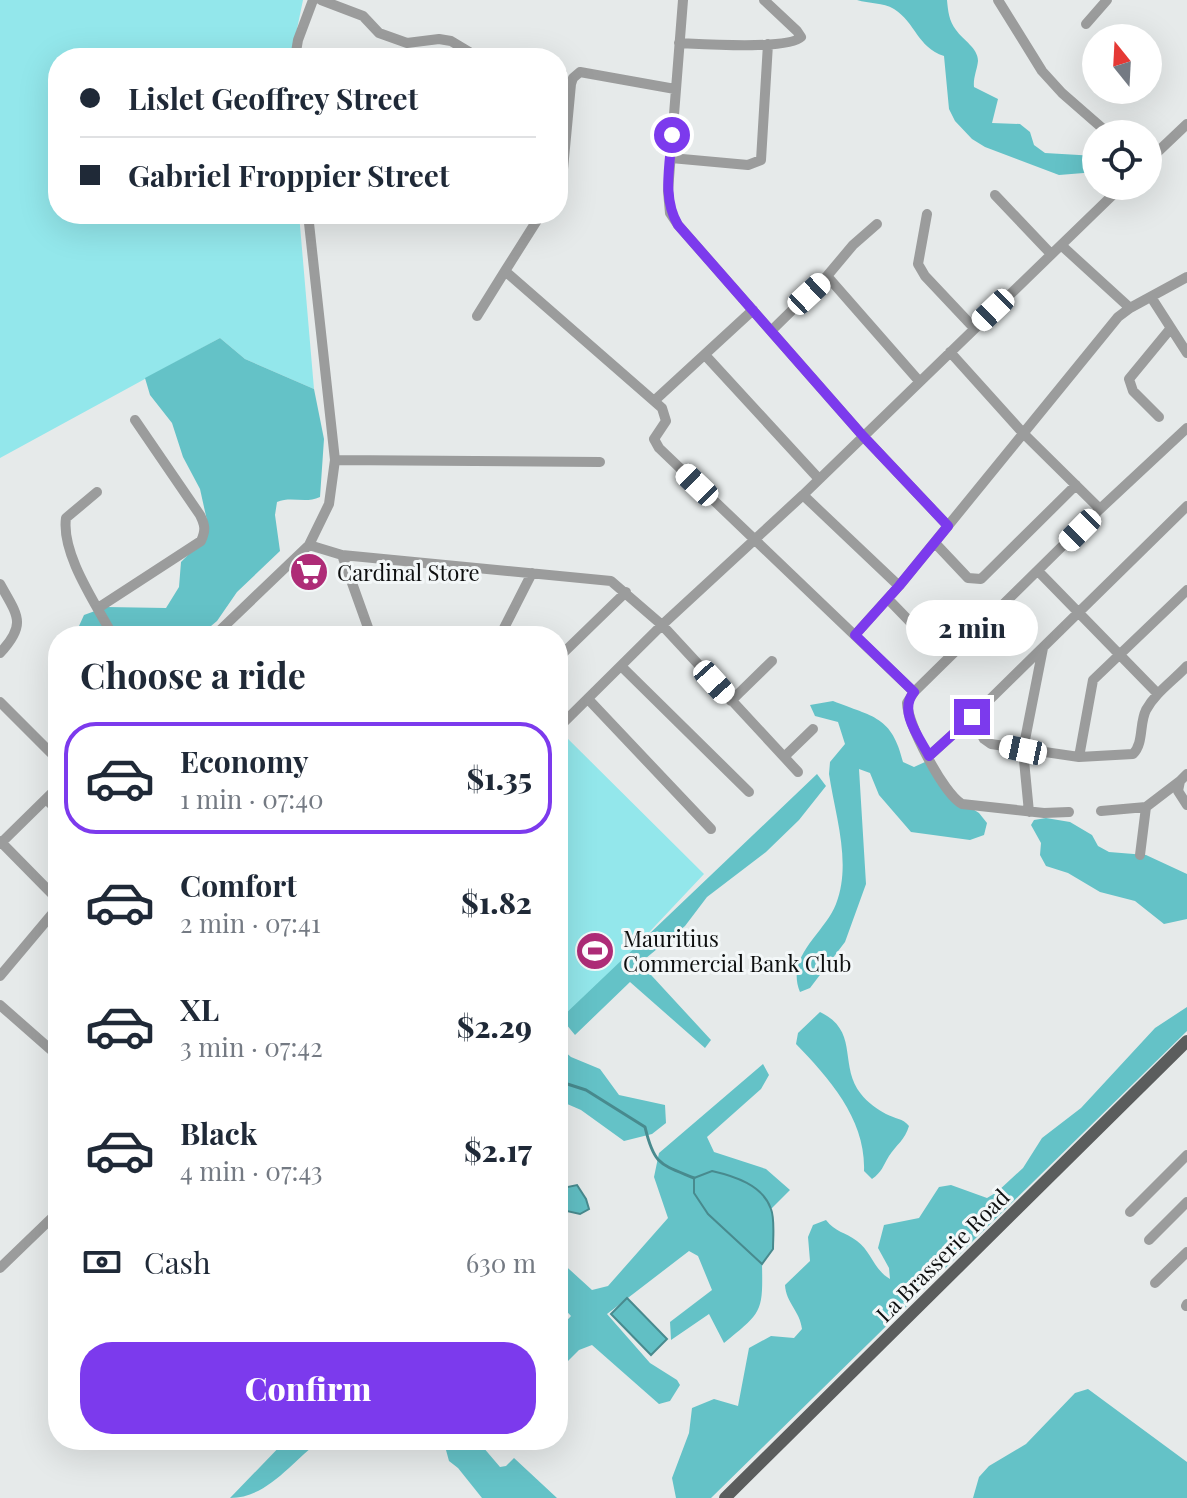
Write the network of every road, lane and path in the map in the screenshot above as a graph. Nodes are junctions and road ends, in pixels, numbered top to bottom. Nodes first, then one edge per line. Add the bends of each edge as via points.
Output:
1 (313, 0) edge
2 (321, 0) edge
3 (683, 0) edge
4 (764, 0) edge
5 (998, 0) edge
6 (1107, 0) edge
7 (1086, 24) dead end
8 (679, 43) junction
9 (768, 44) junction
10 (297, 48) edge
11 (463, 48) edge
12 (675, 89) junction
13 (568, 116) edge
14 (1093, 120) edge
15 (1186, 126) edge
16 (1162, 148) edge
17 (671, 158) junction
18 (995, 195) dead end
19 (1108, 200) edge
20 (927, 214) dead end
21 (309, 224) edge
22 (535, 224) edge
23 (877, 224) dead end
24 (1061, 245) junction
25 (1051, 254) junction
26 (505, 271) junction
27 (827, 276) junction
28 (1187, 277) edge
29 (1151, 297) junction
30 (1130, 308) junction
31 (753, 310) junction
32 (477, 316) dead end
33 (974, 328) junction
34 (1171, 328) junction
35 (772, 330) junction
36 (950, 352) junction
37 (1187, 353) edge
38 (705, 355) junction
39 (919, 381) junction
40 (654, 401) junction
41 (1159, 417) dead end
42 (135, 420) dead end
43 (1187, 428) edge
44 (1023, 433) junction
45 (863, 436) junction
46 (335, 460) junction
47 (600, 462) dead end
48 (819, 479) junction
49 (1076, 485) junction
50 (97, 492) dead end
51 (803, 495) junction
52 (1187, 506) edge
53 (1100, 509) junction
54 (948, 526) junction
55 (754, 540) junction
56 (935, 543) junction
57 (309, 545) junction
58 (342, 555) junction
59 (1038, 571) junction
60 (532, 573) junction
61 (0, 584) edge
62 (899, 586) junction
63 (626, 592) junction
64 (1186, 593) edge
65 (888, 599) junction
66 (98, 608) junction
67 (1080, 611) junction
68 (662, 625) junction
69 (108, 626) edge
70 (224, 626) edge
71 (367, 626) edge
72 (505, 626) edge
73 (919, 631) dead end
74 (855, 635) junction
75 (1044, 646) junction
76 (568, 648) edge
77 (0, 653) edge
78 (1120, 653) junction
79 (772, 661) dead end
80 (621, 666) junction
81 (1187, 666) edge
82 (914, 692) junction
83 (1157, 693) junction
84 (588, 699) junction
85 (731, 701) junction
86 (0, 702) edge
87 (972, 717) junction
88 (568, 718) edge
89 (813, 729) dead end
90 (48, 750) edge
91 (1023, 750) junction
92 (929, 756) junction
93 (784, 757) junction
94 (1079, 757) junction
95 (798, 772) dead end
96 (1184, 777) edge
97 (749, 792) dead end
98 (46, 799) edge
99 (1187, 805) edge
100 (1146, 807) junction
101 (1101, 811) dead end
102 (1029, 812) junction
103 (1069, 812) dead end
104 (711, 829) dead end
105 (0, 842) edge
106 (1140, 855) dead end
107 (48, 890) edge
108 (48, 919) edge
109 (0, 976) edge
110 (0, 1005) edge
111 (1187, 1041) edge
112 (48, 1047) edge
113 (1187, 1155) edge
114 (1187, 1202) edge
115 (1130, 1212) dead end
116 (48, 1221) edge
117 (1149, 1240) dead end
118 (1187, 1252) edge
119 (1, 1265) edge
120 (1155, 1283) dead end
121 (725, 1498) edge

1 - 10 street
2 - 11 street via 363,16 379,33 407,43 439,39
3 - 8 street
4 - 9 street via 801,37 793,43
5 - 14 street via 1042,71
6 - 7 street
8 - 9 street
8 - 12 street
9 - 17 street via 761,160 748,165
12 - 13 street via 580,72 571,84
12 - 17 street
15 - 16 street
17 - 31 street via 670,213
18 - 25 street
19 - 24 street
20 - 33 street via 918,264
21 - 46 street
22 - 26 street
23 - 27 street
24 - 25 street
24 - 30 street
25 - 33 street
26 - 32 street
26 - 40 street
27 - 35 street
27 - 39 street
28 - 29 street
29 - 30 street
29 - 34 street
30 - 44 street
31 - 35 street
31 - 38 street
33 - 36 street
34 - 37 street
34 - 41 street via 1129,379 1133,391
35 - 45 street
36 - 39 street
36 - 44 street
38 - 40 street
38 - 48 street
39 - 45 street
40 - 55 street via 666,421 654,439 659,448
42 - 66 street via 200,515 205,533 201,541
43 - 53 street
44 - 49 street
44 - 54 street
45 - 48 street
45 - 54 street
46 - 47 street
46 - 57 street via 329,504
48 - 51 street
49 - 53 street
49 - 56 street via 981,579 968,578
50 - 66 street via 66,518 64,531
51 - 55 street
51 - 62 street
52 - 67 street
53 - 59 street
54 - 56 street
55 - 68 street
55 - 74 street
56 - 62 street
57 - 58 street
57 - 70 street
58 - 60 street
58 - 71 street
59 - 67 street
59 - 82 street
60 - 63 street via 611,581
60 - 72 street
61 - 77 street via 19,624
62 - 65 street
63 - 68 street
63 - 76 street
64 - 78 street
65 - 73 street
65 - 74 street
66 - 69 street
67 - 75 street
67 - 78 street
68 - 80 street
68 - 85 street
74 - 82 street
75 - 87 street
75 - 91 street
78 - 83 street
78 - 94 street via 1093,680
79 - 85 street
80 - 84 street
80 - 97 street
81 - 83 street
82 - 92 street via 907,709
83 - 94 street via 1144,713 1133,754
84 - 88 street
84 - 104 street
85 - 93 street
86 - 90 street
87 - 91 street via 991,744
87 - 92 street
89 - 93 street
91 - 94 street
91 - 102 street
92 - 102 street via 950,794 962,804
93 - 95 street
96 - 99 street via 1178,791
96 - 100 street
98 - 105 street
100 - 101 street
100 - 106 street
102 - 103 street
105 - 107 street
108 - 109 street
110 - 112 street
111 - 121 main road, La Brasserie Road
113 - 115 street
114 - 117 street
116 - 119 street
118 - 120 street

